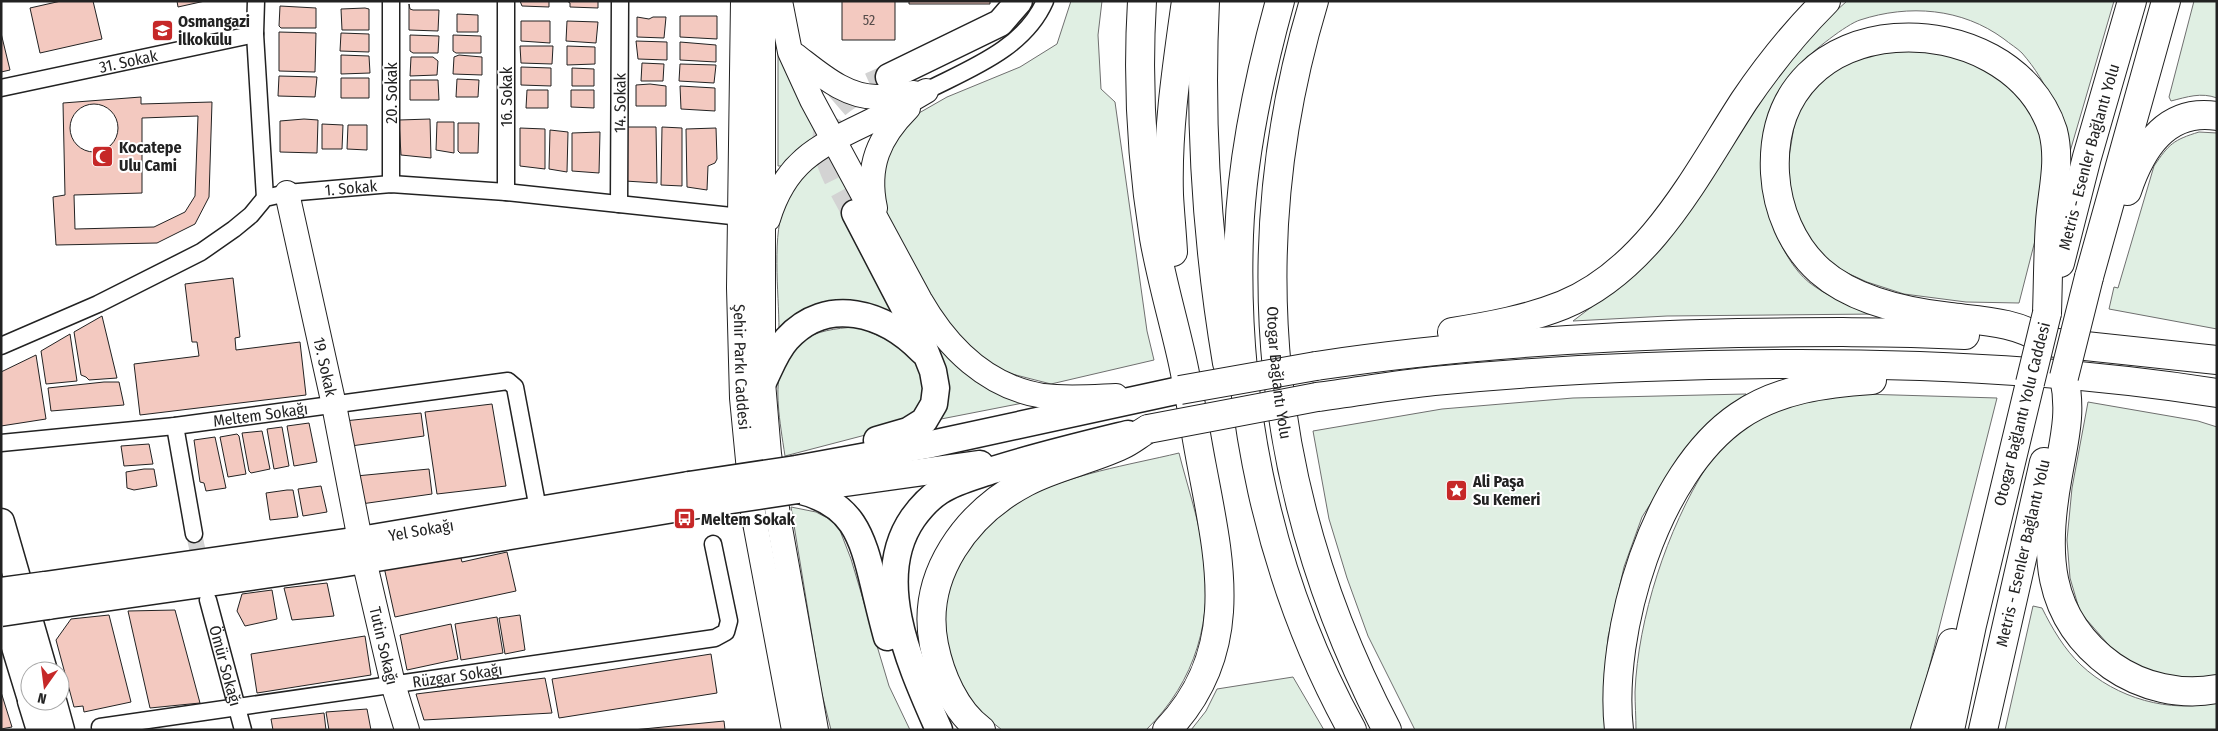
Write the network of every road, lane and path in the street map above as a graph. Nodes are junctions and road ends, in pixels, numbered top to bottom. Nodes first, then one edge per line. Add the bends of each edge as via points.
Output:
1 (256, 1) edge
2 (391, 1) edge
3 (506, 1) edge
4 (620, 1) edge
5 (743, 1) edge
6 (763, 1) edge
7 (780, 1) edge
8 (1019, 1) edge
9 (1045, 1) edge
10 (1142, 1) edge
11 (1186, 1) edge
12 (1205, 1) edge
13 (1280, 1) edge
14 (1314, 1) edge
15 (1332, 1) edge
16 (1826, 1) edge
17 (2132, 1) edge
18 (2166, 1) edge
19 (256, 34) junction
20 (790, 52) junction
21 (889, 77) tunnel mouth
22 (1, 88) edge
23 (926, 91) junction
24 (2217, 116) edge
25 (832, 139) junction
26 (391, 184) junction
27 (506, 192) junction
28 (276, 196) junction
29 (619, 204) junction
30 (1275, 215) junction
31 (741, 217) junction
32 (866, 217) junction
33 (763, 249) junction
34 (2089, 277) junction
35 (2047, 313) junction
36 (2046, 342) junction
37 (2217, 345) edge
38 (1, 346) edge
39 (2115, 349) junction
40 (928, 358) junction
41 (2217, 360) edge
42 (1183, 361) junction
43 (1316, 366) junction
44 (1959, 368) junction
45 (2064, 378) junction
46 (2101, 378) junction
47 (763, 382) junction
48 (1180, 390) junction
49 (2217, 393) edge
50 (334, 405) junction
51 (2217, 411) edge
52 (175, 426) junction
53 (1148, 429) junction
54 (1, 443) edge
55 (1253, 450) junction
56 (1038, 456) junction
57 (797, 479) junction
58 (693, 495) junction
59 (538, 509) junction
60 (1998, 515) junction
61 (1, 522) edge
62 (194, 534) tunnel mouth
63 (713, 544) dead end
64 (362, 550) junction
65 (1, 592) edge
66 (47, 595) junction
67 (208, 600) dead end
68 (1, 601) edge
69 (1, 613) edge
70 (1350, 653) junction
71 (41, 661) edge
72 (20, 663) edge
73 (393, 684) junction
74 (2217, 689) edge
75 (237, 707) junction
76 (34, 711) edge
77 (56, 711) edge
78 (100, 727) dead end
79 (40, 730) edge
80 (62, 730) edge
81 (243, 730) edge
82 (407, 730) edge
83 (794, 730) edge
84 (816, 730) edge
85 (921, 730) edge
86 (939, 730) edge
87 (981, 730) edge
88 (1167, 730) edge
89 (1352, 730) edge
90 (1388, 730) edge
91 (1405, 730) edge
92 (1619, 730) edge
93 (1925, 730) edge
94 (1950, 730) edge
95 (1983, 730) edge

1 - 19 street, 19. Sokak
2 - 26 street, 20. Sokak
3 - 27 street, 16. Sokak
4 - 29 street, 14. Sokak
5 - 31 main road, Şehir Parkı Caddesi
6 - 33 main road, Şehir Parkı Caddesi
7 - 20 main road
8 - 21 main road via 1000,23
9 - 23 street via 1039,16 1027,31 1008,46
10 - 42 highway via 1139,81 1142,157 1155,240
11 - 42 highway via 1175,75 1169,194
12 - 55 highway via 1203,106 1218,314 1231,391
13 - 55 highway via 1254,110 1239,234 1241,352
14 - 30 highway, Otogar Bağlantı Yolu via 1282,141
15 - 30 highway via 1287,181
16 - 43 highway via 1792,35 1773,60 1662,226 1619,270 1586,293 1533,316 1391,342
17 - 35 highway, Metris - Esenler Bağlantı Yolu
18 - 34 highway, Metris - Esenler Bağlantı Yolu
19 - 22 street, 31. Sokak
19 - 28 street, 19. Sokak
20 - 23 main road via 836,86 861,95 878,97
20 - 25 main road
23 - 25 main road
23 - 32 main road via 892,124 882,139 875,159 872,198
24 - 34 highway via 2204,114 2179,120 2146,146 2120,213
25 - 32 main road
25 - 33 main road via 803,159 788,176 768,219
26 - 27 street, 1. Sokak
26 - 28 street, 1. Sokak
27 - 29 street, 1. Sokak
28 - 38 street via 201,252 98,304
28 - 50 main road, 19. Sokak
29 - 31 street, 1. Sokak
30 - 70 highway, Otogar Bağlantı Yolu via 1274,336 1285,435 1306,529
31 - 83 main road, Şehir Parkı Caddesi via 740,347 746,446 753,512
32 - 40 main road
32 - 48 main road via 932,321 966,360 990,378 1017,390 1043,396 1111,396
33 - 47 main road, Şehir Parkı Caddesi
34 - 45 highway, Otogar Bağlantı Yolu Caddesi, bridge
35 - 36 highway via 2050,220 2056,165 2054,135 2040,94 2026,76 2006,53 1986,40 1964,30 1914,21 1866,30 1822,54 1792,92 1778,130 1775,149 1776,190 1782,214 1802,250 1819,270 1841,286 1875,300 1946,317 2012,326 2033,333
35 - 60 highway, Otogar Bağlantı Yolu Caddesi, bridge
36 - 39 highway
36 - 43 highway via 1891,331 1667,335 1454,348
37 - 39 highway via 2159,343
39 - 41 highway
40 - 47 main road via 911,340 871,318 854,314 823,315 810,320 786,340
40 - 57 main road via 936,388 934,404 924,421 908,431 862,444
42 - 88 highway via 1215,532 1221,597 1215,638 1200,685 1184,712
43 - 48 highway, bridge
44 - 46 highway
44 - 53 highway, bridge via 1837,364 1689,365 1433,381 1317,397
44 - 92 highway via 1788,392 1738,416 1697,455 1665,507 1636,584 1619,671
45 - 74 highway via 2069,404 2068,420 2050,539 2055,587 2063,607 2076,632 2096,654 2121,672 2175,691
45 - 95 highway, Metris - Esenler Bağlantı Yolu
46 - 49 highway
46 - 51 highway via 2134,391
47 - 84 main road, Şehir Parkı Caddesi via 779,522
48 - 57 main road via 928,445
50 - 52 street, Meltem Sokağı
50 - 59 street, Meltem Sokağı via 508,381 515,387
50 - 64 main road, 19. Sokak
52 - 54 street, Meltem Sokağı
52 - 62 street
53 - 56 main road
53 - 87 highway via 1123,445 1027,481 1000,497 968,528 944,563 932,610 932,636 937,660 952,694
55 - 89 highway via 1277,547 1302,622 1324,676
56 - 57 main road
56 - 86 main road via 940,491 922,506 898,546 894,569 896,604 918,682
57 - 58 main road, Yel Sokağı, bridge
57 - 85 main road via 835,505 850,520 860,537 894,660
58 - 59 main road, Yel Sokağı
58 - 64 main road, Yel Sokağı
59 - 64 main road, Yel Sokağı
60 - 93 highway via 1981,547 1966,588
60 - 94 highway, Metris - Esenler Bağlantı Yolu
61 - 71 main road
63 - 73 street, Rüzgar Sokağı via 729,621 726,632 715,638
64 - 66 main road, Yel Sokağı
64 - 73 main road, Tutin Sokağı
65 - 66 main road, bridge
66 - 69 main road, bridge
67 - 75 street, Ömür Sokağı
68 - 72 main road
70 - 90 highway, Otogar Bağlantı Yolu
70 - 91 highway via 1373,678
73 - 75 street, Rüzgar Sokağı
73 - 82 main road, Tutin Sokağı
75 - 78 street, Rüzgar Sokağı
75 - 81 street, Ömür Sokağı
76 - 79 main road
77 - 80 main road

